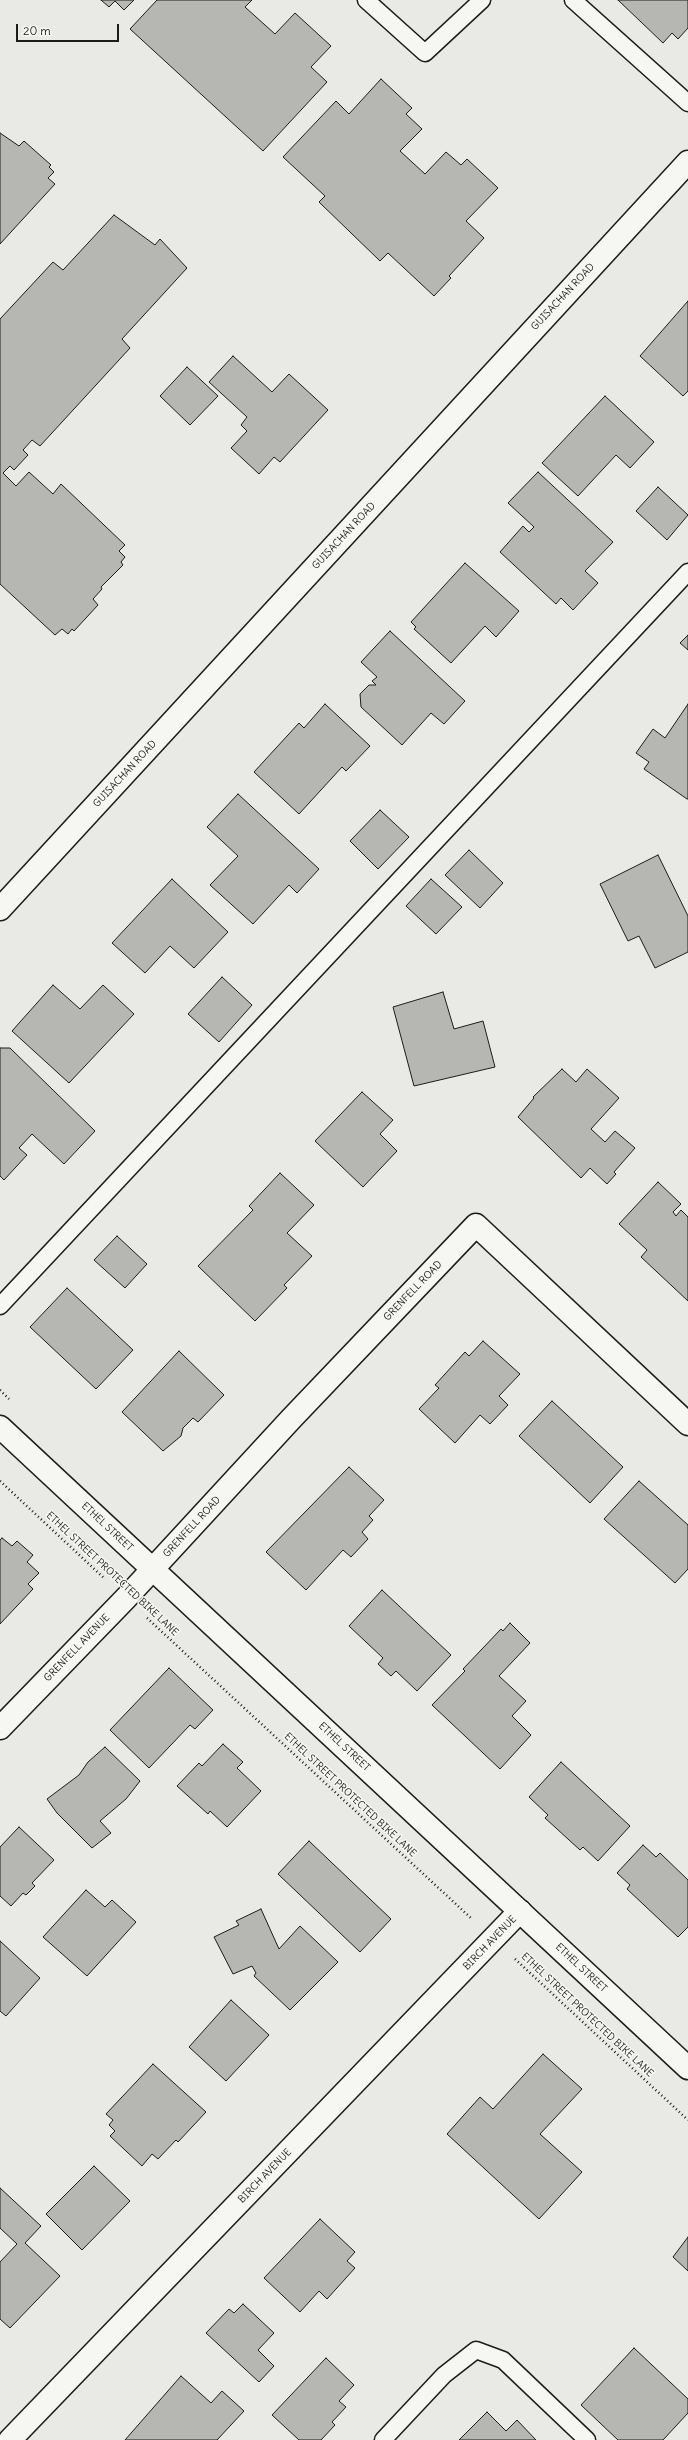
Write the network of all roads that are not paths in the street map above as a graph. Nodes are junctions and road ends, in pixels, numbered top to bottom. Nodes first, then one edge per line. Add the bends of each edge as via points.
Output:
1 (366, 0) edge
2 (482, 0) edge
3 (573, 0) edge
4 (688, 103) edge
5 (688, 162) edge
6 (688, 572) edge
7 (0, 909) edge
8 (0, 1306) edge
9 (688, 1424) edge
10 (0, 1427) edge
11 (153, 1569) junction
12 (0, 1728) edge
13 (520, 1911) junction
14 (688, 2068) edge
15 (10, 2440) edge
16 (383, 2440) edge
17 (587, 2440) edge

1 - 2 lane via 425,53
3 - 4 lane
5 - 7 street, GUISACHAN ROAD
6 - 8 lane
9 - 11 street, GRENFELL ROAD via 476,1225 291,1419
10 - 11 street, ETHEL STREET
11 - 12 street, GRENFELL AVENUE
11 - 13 street, ETHEL STREET
13 - 14 street, ETHEL STREET
13 - 15 street, BIRCH AVENUE
16 - 17 lane via 444,2375 476,2350 503,2360

